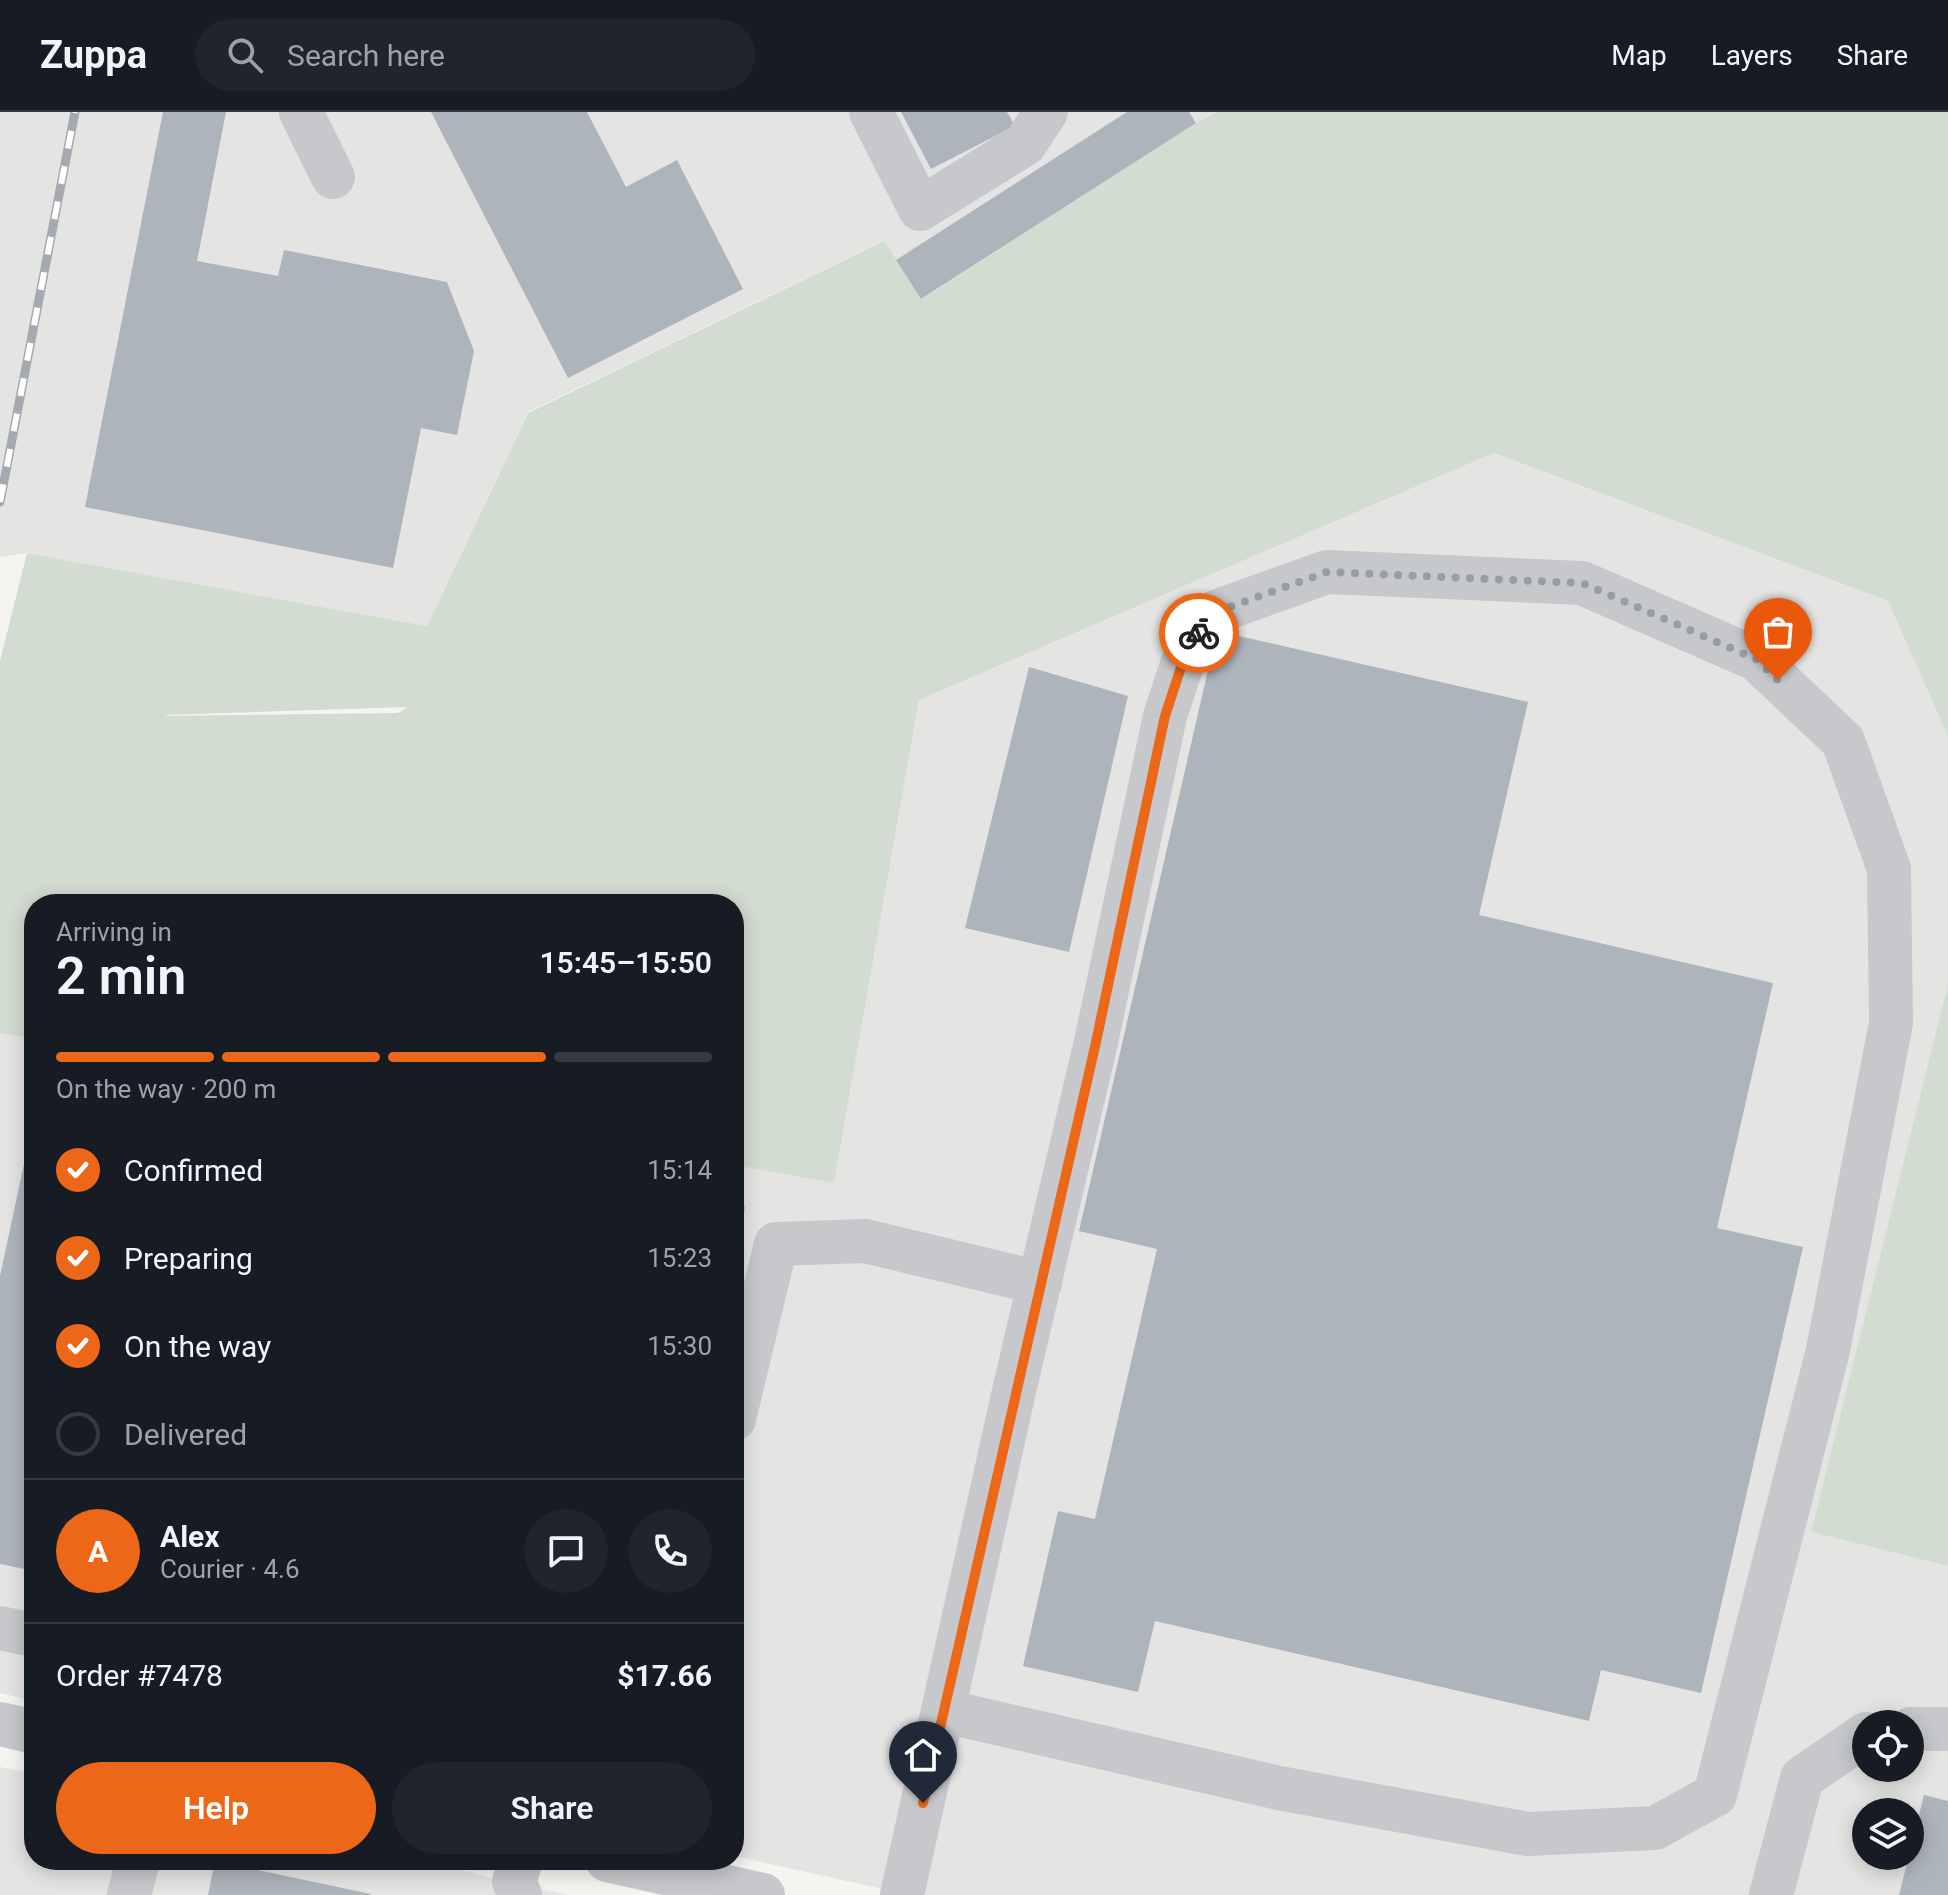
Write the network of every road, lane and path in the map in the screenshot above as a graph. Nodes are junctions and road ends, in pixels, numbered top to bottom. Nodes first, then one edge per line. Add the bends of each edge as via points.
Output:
1 (301, 112) edge
2 (871, 112) edge
3 (1046, 112) edge
4 (333, 177) dead end
5 (1040, 1283) junction
6 (744, 1377) edge
7 (0, 1628) edge
8 (24, 1633) edge
9 (944, 1711) junction
10 (0, 1724) edge
11 (1924, 1729) edge
12 (1948, 1729) edge
13 (24, 1730) edge
14 (1852, 1744) edge
15 (135, 1870) edge
16 (518, 1870) edge
17 (655, 1870) edge
18 (129, 1895) edge
19 (520, 1895) edge
20 (763, 1895) edge
21 (902, 1895) edge
22 (1771, 1895) edge

1 - 4 street
2 - 3 street via 920,209 1025,144
5 - 6 street via 865,1241 776,1244
5 - 9 street
5 - 9 street via 1165,716 1189,643 1218,611 1327,572 1582,583 1756,659 1843,741 1889,869 1891,1023 1828,1350 1715,1795 1655,1828 1528,1834 1279,1788
7 - 8 street
9 - 21 street
10 - 13 street
11 - 12 street
14 - 22 street via 1802,1778
15 - 18 street
16 - 19 street via 514,1882
17 - 20 street

